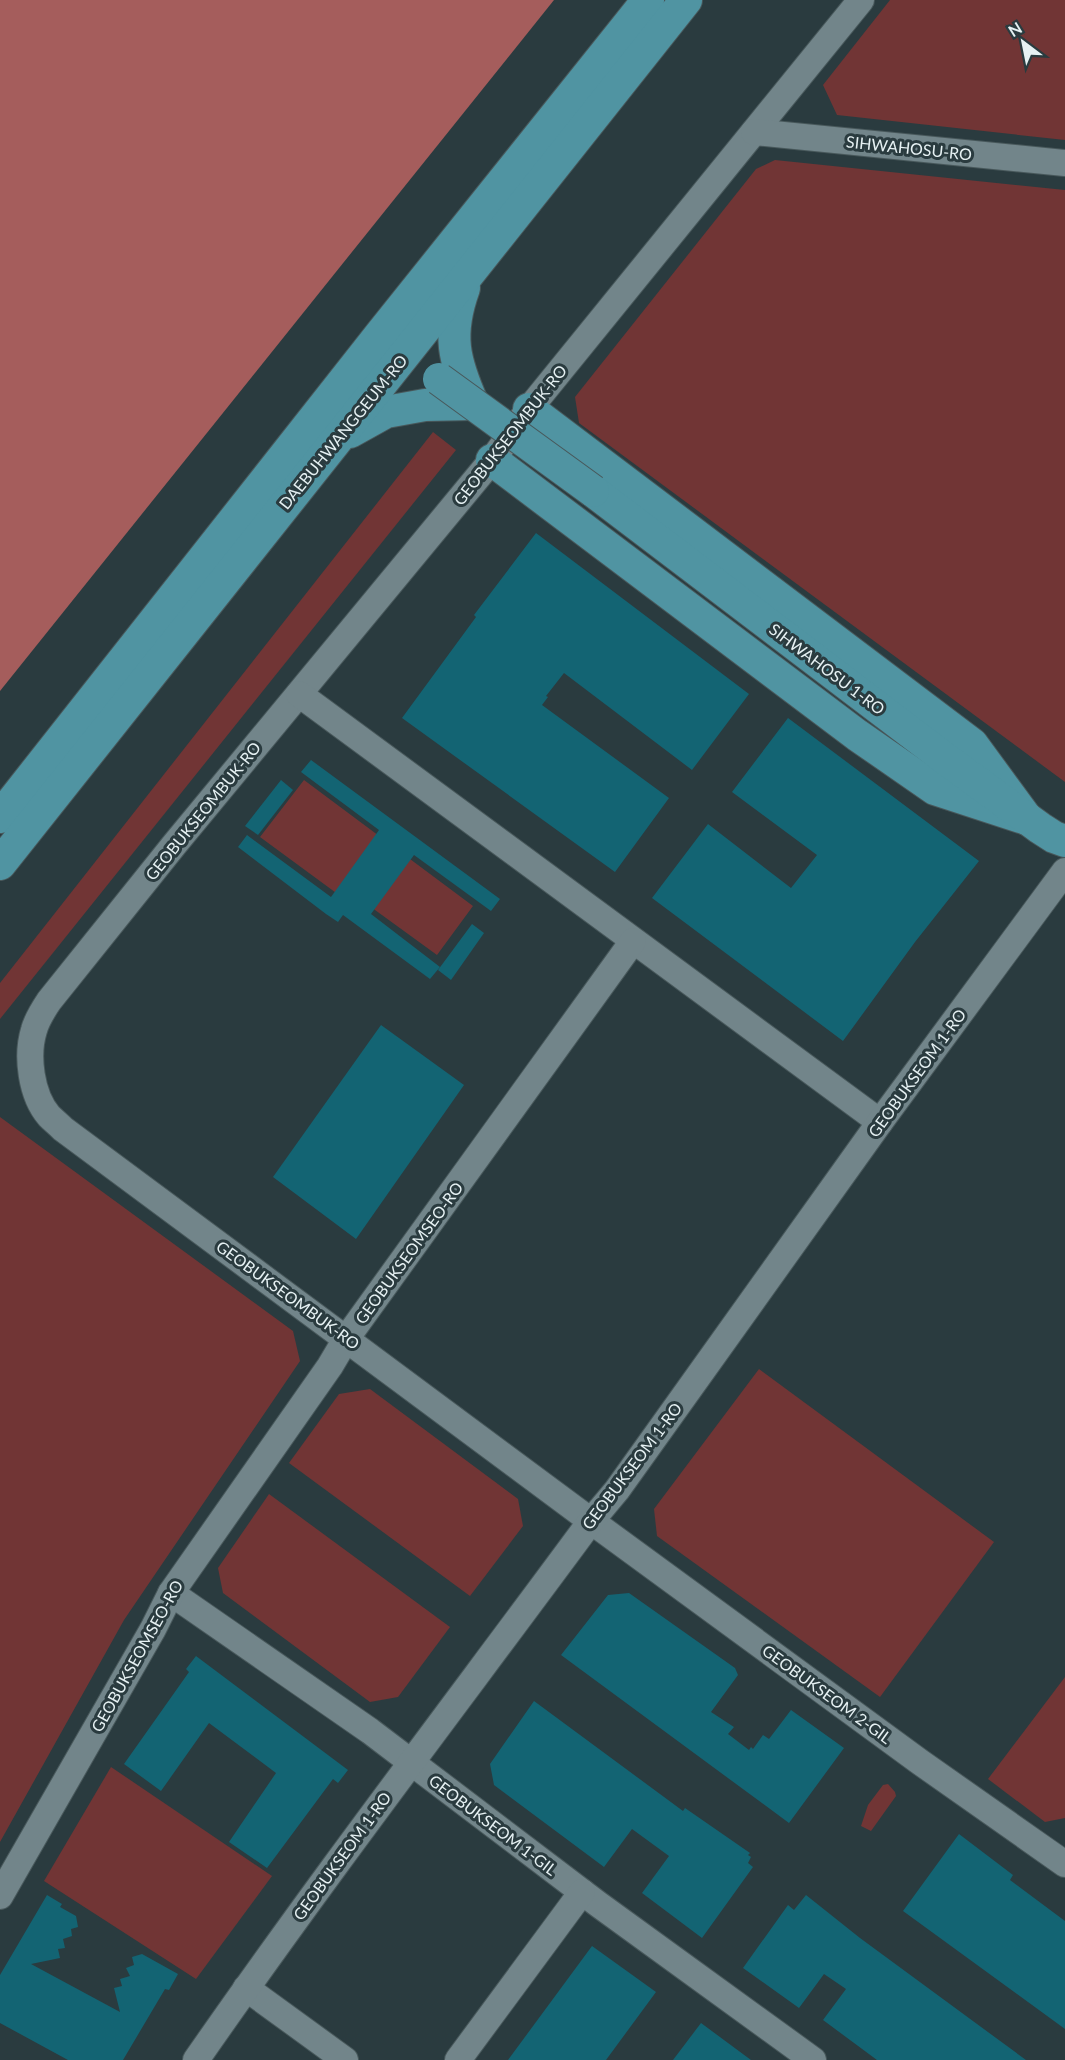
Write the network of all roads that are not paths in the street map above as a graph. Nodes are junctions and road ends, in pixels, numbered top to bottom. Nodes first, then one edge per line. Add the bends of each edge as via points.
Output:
1 (648, 0) edge
2 (686, 0) edge
3 (861, 0) edge
4 (753, 132) junction
5 (1065, 164) edge
6 (468, 276) junction
7 (380, 335) junction
8 (405, 355) junction
9 (473, 404) junction
10 (529, 409) junction
11 (335, 440) junction
12 (492, 460) junction
13 (299, 694) junction
14 (0, 817) edge
15 (1027, 819) junction
16 (1065, 841) edge
17 (0, 864) edge
18 (1065, 871) edge
19 (633, 941) junction
20 (880, 1122) junction
21 (346, 1339) junction
22 (591, 1521) junction
23 (171, 1593) junction
24 (410, 1763) junction
25 (1065, 1864) edge
26 (582, 1892) junction
27 (0, 1896) edge
28 (246, 1988) junction
29 (196, 2060) edge
30 (345, 2060) edge
31 (458, 2060) edge
32 (813, 2060) edge

1 - 7 main road, DAEBUHWANGGEUM-RO
2 - 6 main road, DAEBUHWANGGEUM-RO
3 - 4 street, GEOBUKSEOMBUK-RO
4 - 5 street, SIHWAHOSU-RO
4 - 10 street, GEOBUKSEOMBUK-RO
6 - 8 main road, DAEBUHWANGGEUM-RO
6 - 9 main road via 453,337 459,372
7 - 8 main road
7 - 14 main road, DAEBUHWANGGEUM-RO
8 - 9 main road, SIHWAHOSU 1-RO, bridge
8 - 11 main road, DAEBUHWANGGEUM-RO
9 - 11 main road via 425,405 386,412
9 - 15 main road, SIHWAHOSU 1-RO, bridge
10 - 12 street, GEOBUKSEOMBUK-RO
10 - 15 main road via 972,744
11 - 17 main road, DAEBUHWANGGEUM-RO
12 - 13 street, GEOBUKSEOMBUK-RO
12 - 15 main road via 857,735 935,789
13 - 19 street
13 - 21 street, GEOBUKSEOMBUK-RO via 49,1001 34,1030 31,1065 36,1092 48,1114 63,1129
15 - 16 main road, SIHWAHOSU 1-RO
18 - 20 street, GEOBUKSEOM 1-RO
19 - 20 street
19 - 21 street, GEOBUKSEOMSEO-RO
20 - 22 street, GEOBUKSEOM 1-RO via 624,1481
21 - 22 street, GEOBUKSEOMBUK-RO
21 - 23 street, GEOBUKSEOMSEO-RO
22 - 24 street, GEOBUKSEOM 1-RO
22 - 25 street, GEOBUKSEOM 2-GIL
23 - 24 street, GEOBUKSEOM 1-GIL
23 - 27 street, GEOBUKSEOMSEO-RO
24 - 26 street, GEOBUKSEOM 1-GIL
24 - 28 street, GEOBUKSEOM 1-RO
26 - 31 street
26 - 32 street, GEOBUKSEOM 1-GIL
28 - 29 street, GEOBUKSEOM 1-RO
28 - 30 street

